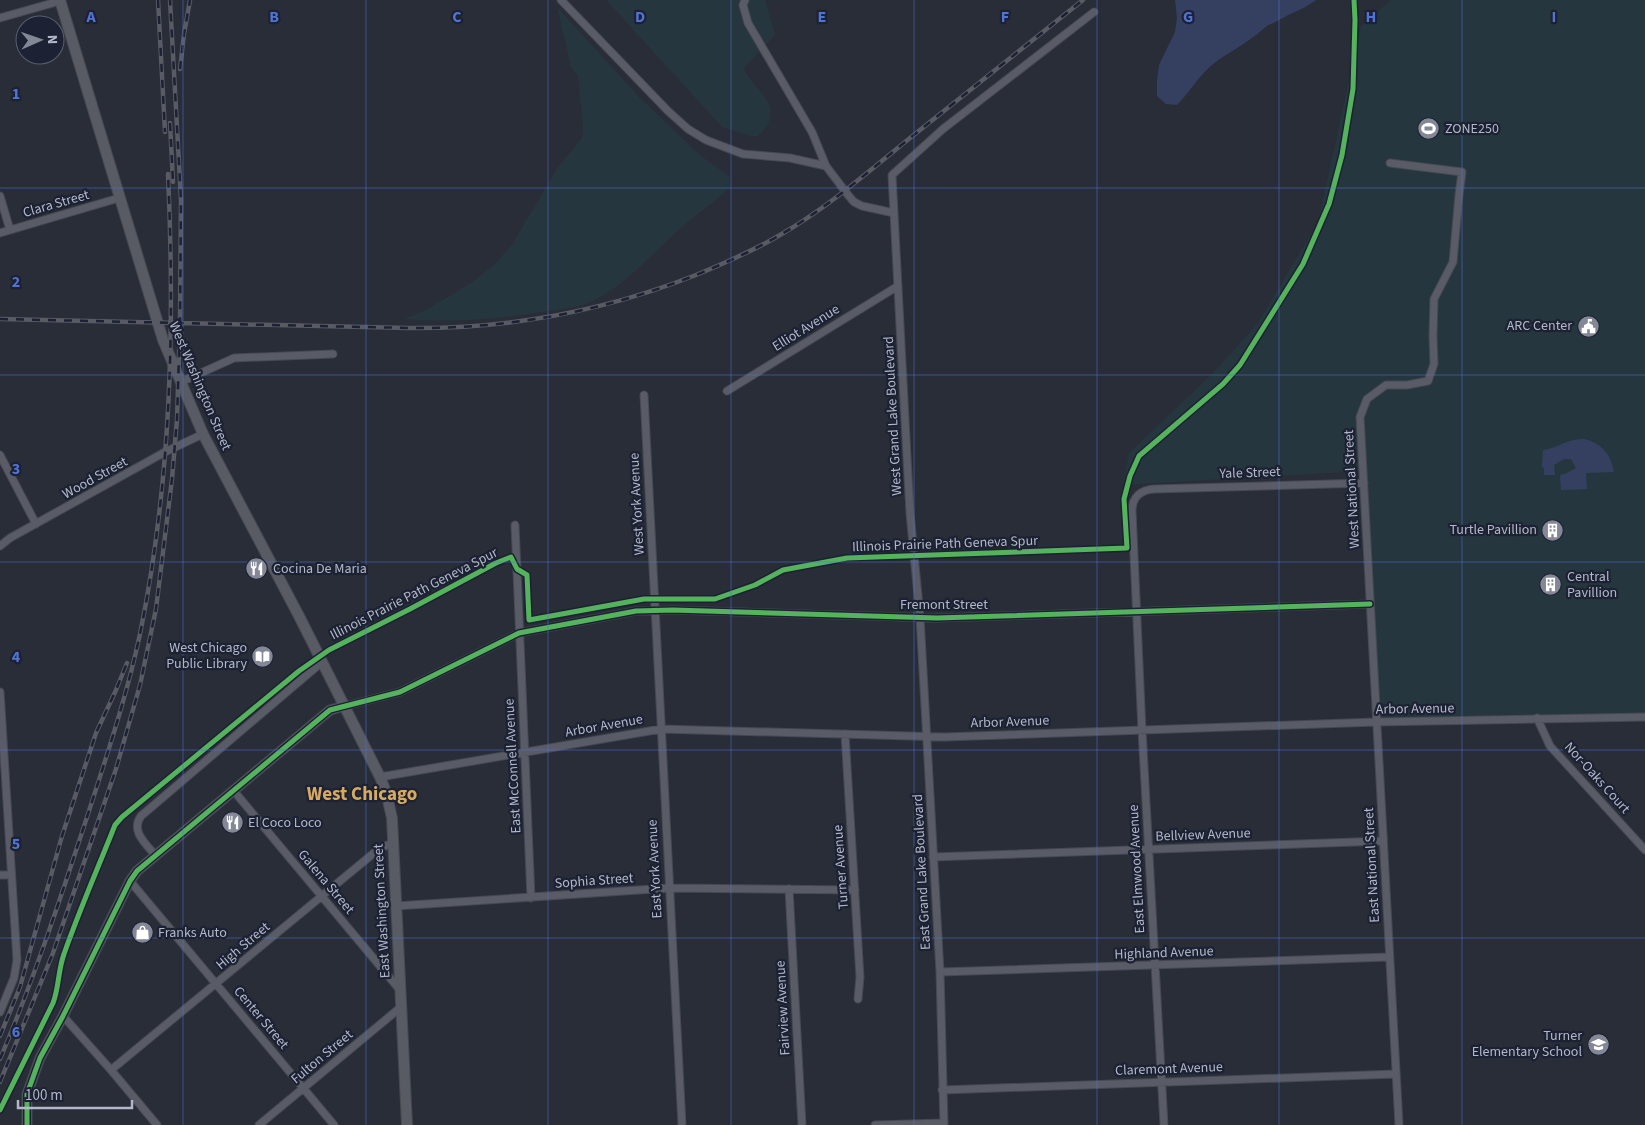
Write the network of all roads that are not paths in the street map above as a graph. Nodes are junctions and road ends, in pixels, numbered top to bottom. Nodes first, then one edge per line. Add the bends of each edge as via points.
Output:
1 (60, 0) edge
2 (561, 0) edge
3 (745, 0) edge
4 (1094, 12) dead end
5 (0, 18) edge
6 (1390, 163) dead end
7 (826, 166) junction
8 (0, 196) edge
9 (119, 198) junction
10 (894, 213) junction
11 (10, 230) junction
12 (0, 233) edge
13 (898, 286) junction
14 (333, 354) dead end
15 (181, 382) junction
16 (727, 391) dead end
17 (644, 395) dead end
18 (203, 434) junction
19 (0, 455) edge
20 (1364, 483) junction
21 (1138, 494) joint
22 (36, 524) junction
23 (515, 525) dead end
24 (0, 546) edge
25 (1370, 604) junction
26 (655, 611) junction
27 (1136, 611) junction
28 (920, 617) junction
29 (519, 633) junction
30 (322, 662) junction
31 (0, 692) edge
32 (344, 706) junction
33 (1645, 717) edge
34 (1537, 718) junction
35 (1376, 722) junction
36 (661, 728) junction
37 (1142, 730) junction
38 (845, 734) junction
39 (927, 736) junction
40 (525, 753) junction
41 (2, 763) edge
42 (380, 777) junction
43 (233, 790) junction
44 (1383, 841) junction
45 (393, 843) junction
46 (1148, 849) junction
47 (1645, 850) edge
48 (156, 856) junction
49 (933, 857) junction
50 (0, 875) edge
51 (11, 875) junction
52 (130, 881) junction
53 (669, 888) junction
54 (789, 889) junction
55 (854, 890) junction
56 (322, 896) junction
57 (531, 898) junction
58 (396, 906) junction
59 (1389, 957) junction
60 (1155, 966) junction
61 (940, 972) junction
62 (217, 984) junction
63 (400, 990) junction
64 (858, 999) dead end
65 (401, 1007) junction
66 (0, 1012) edge
67 (63, 1016) junction
68 (111, 1070) junction
69 (1396, 1074) junction
70 (1161, 1082) junction
71 (304, 1088) junction
72 (942, 1090) junction
73 (944, 1124) edge
74 (27, 1125) edge
75 (157, 1125) edge
76 (259, 1125) edge
77 (334, 1125) edge
78 (407, 1125) edge
79 (682, 1125) edge
80 (802, 1125) edge
81 (875, 1125) edge
82 (1164, 1125) edge
83 (1399, 1125) edge

1 - 5 street
1 - 9 main road, West Washington Street
2 - 7 street via 688,129 706,140 743,154 790,158
3 - 7 street via 743,5 748,23 812,132
4 - 10 street, West Grand Lake Boulevard via 943,129 892,175
6 - 20 street, West National Street via 1462,172 1453,262 1434,299 1434,364 1428,381 1386,385 1367,399 1360,417
7 - 10 street via 854,202
8 - 11 street
9 - 11 street, Clara Street
9 - 15 main road, West Washington Street via 162,340
10 - 13 street, West Grand Lake Boulevard
11 - 12 street, Clara Street
13 - 16 street, Elliot Avenue
13 - 28 street, West Grand Lake Boulevard via 910,513
14 - 15 street via 234,358
15 - 18 main road, West Washington Street
17 - 26 street, West York Avenue
18 - 22 street, Wood Street
18 - 30 main road, West Washington Street
19 - 22 street
20 - 21 street, Yale Street via 1154,489
20 - 25 street, West National Street
21 - 27 street, East Elmwood Avenue via 1132,511
22 - 24 street, Wood Street
23 - 29 street, East McConnell Avenue
25 - 27 street, Fremont Street
25 - 35 street, East National Street
26 - 28 street, Fremont Street
26 - 29 street, Fremont Street via 636,611
26 - 36 street, East York Avenue
27 - 28 street, Fremont Street
27 - 37 street, East Elmwood Avenue
28 - 39 street, East Grand Lake Boulevard
29 - 32 street, Fremont Street via 400,692
29 - 40 street, East McConnell Avenue
30 - 32 main road, West Washington Street
30 - 48 street via 141,816 136,827 138,834
31 - 41 street
32 - 42 main road, East Washington Street
32 - 43 street via 330,710
33 - 34 street, Arbor Avenue
34 - 35 street, Arbor Avenue
34 - 47 street, Nor-Oaks Court via 1550,746
35 - 37 street, Arbor Avenue
35 - 44 street, East National Street
36 - 38 street, Arbor Avenue
36 - 40 street, Arbor Avenue
36 - 53 street, East York Avenue
37 - 39 street, Arbor Avenue
37 - 46 street, East Elmwood Avenue
38 - 39 street, Arbor Avenue
38 - 55 street, Turner Avenue
39 - 49 street, East Grand Lake Boulevard
40 - 42 street, Arbor Avenue
40 - 57 street, East McConnell Avenue
41 - 51 street
42 - 45 main road, East Washington Street via 390,808
43 - 48 street
43 - 56 street, Galena Street
44 - 46 street, Bellview Avenue
44 - 59 street, East National Street
45 - 56 street, High Street via 380,848
45 - 58 main road, East Washington Street
46 - 49 street, Bellview Avenue
46 - 60 street, East Elmwood Avenue
48 - 52 street
49 - 61 street, East Grand Lake Boulevard
50 - 51 street
51 - 66 street via 16,968
52 - 62 street, Center Street
52 - 67 street
53 - 54 street, Sophia Street
53 - 57 street, Sophia Street
53 - 79 street, East York Avenue
54 - 55 street, Sophia Street
54 - 80 street, Fairview Avenue
55 - 64 street, Turner Avenue via 860,977
56 - 62 street, High Street
56 - 63 street, Galena Street
57 - 58 street, Sophia Street
58 - 63 main road, East Washington Street
59 - 60 street, Highland Avenue
59 - 69 street, East National Street
60 - 61 street, Highland Avenue
60 - 70 street, East Elmwood Avenue
61 - 72 street, East Grand Lake Boulevard
62 - 68 street, High Street
62 - 71 street, Center Street
63 - 65 main road, East Washington Street
65 - 71 street, Fulton Street
65 - 78 main road, East Washington Street
67 - 68 street
67 - 74 street via 40,1058 27,1094
68 - 75 street
69 - 70 street, Claremont Avenue
69 - 83 street, East National Street
70 - 72 street, Claremont Avenue
70 - 82 street, East Elmwood Avenue
71 - 76 street, Fulton Street
71 - 77 street, Center Street
72 - 73 street, East Grand Lake Boulevard
73 - 81 street

